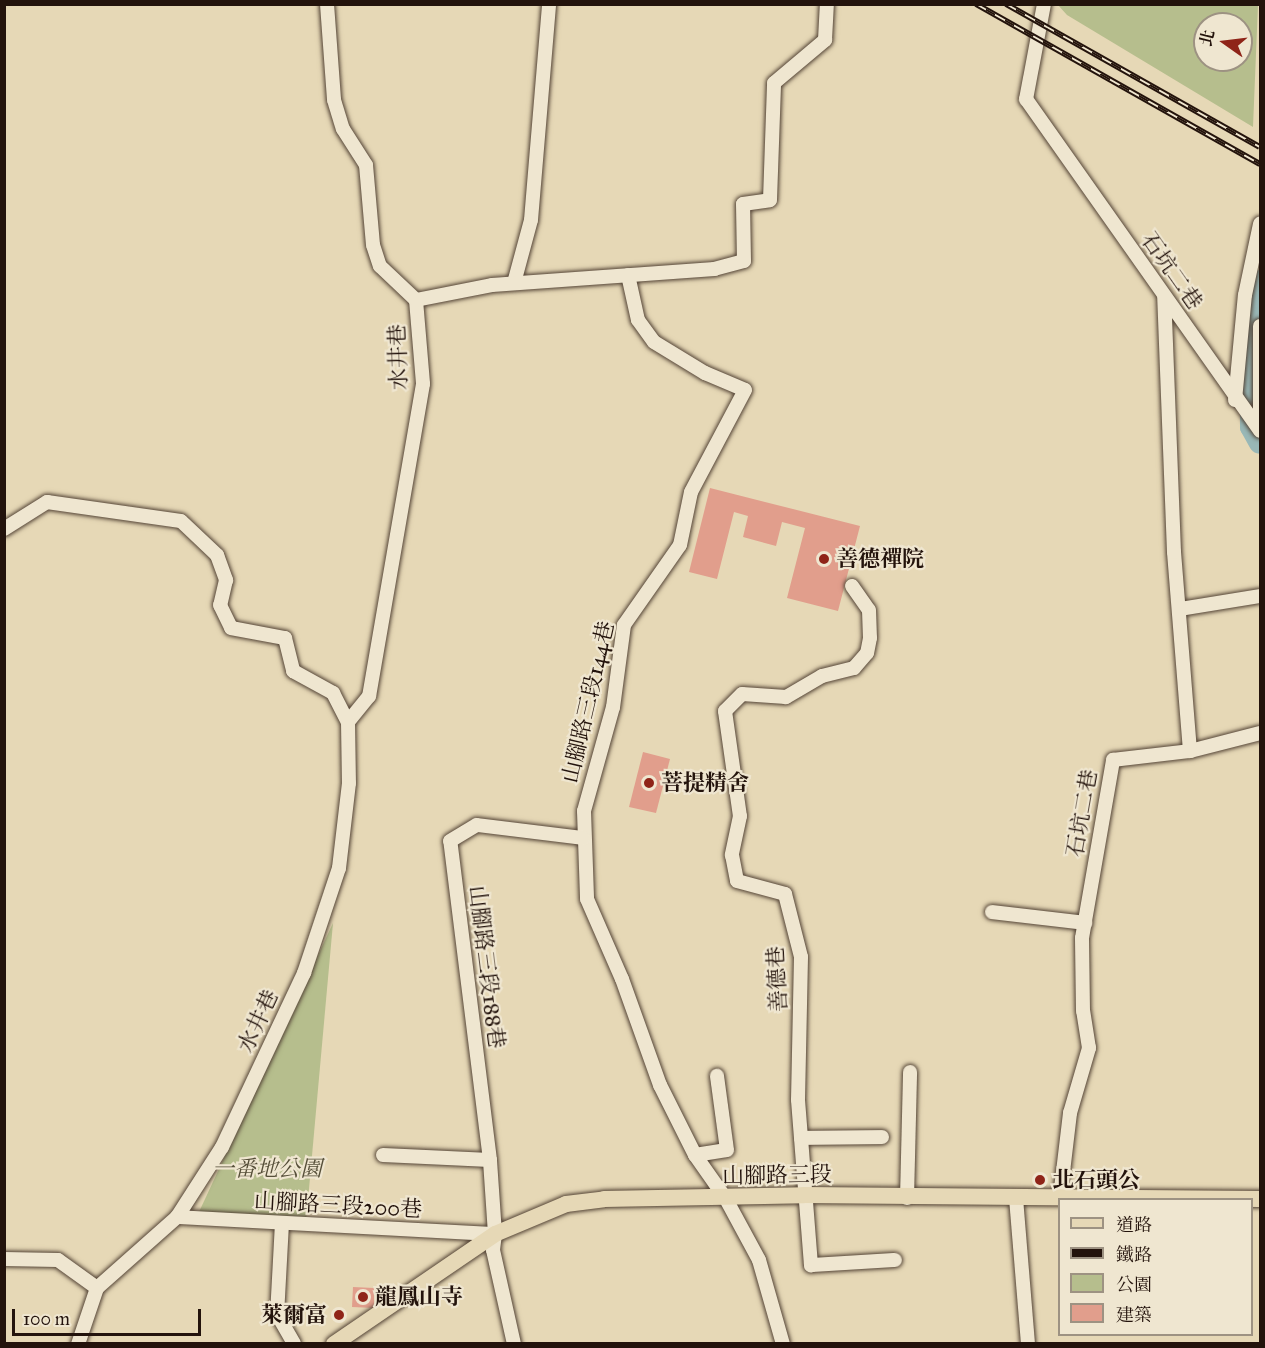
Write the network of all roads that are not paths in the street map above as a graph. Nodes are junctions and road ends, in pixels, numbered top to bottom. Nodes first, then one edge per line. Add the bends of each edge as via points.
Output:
1 (327, 4) edge
2 (549, 4) edge
3 (827, 4) edge
4 (1044, 4) edge
5 (1260, 224) edge
6 (628, 275) junction
7 (514, 283) junction
8 (1164, 297) junction
9 (416, 300) junction
10 (1260, 326) edge
11 (1235, 400) junction
12 (1260, 430) edge
13 (4, 529) edge
14 (852, 586) dead end
15 (1260, 596) edge
16 (1180, 609) junction
17 (348, 722) junction
18 (1260, 733) edge
19 (1190, 751) junction
20 (583, 838) junction
21 (992, 912) dead end
22 (1085, 923) junction
23 (910, 1072) dead end
24 (717, 1076) dead end
25 (882, 1137) dead end
26 (801, 1138) junction
27 (383, 1155) dead end
28 (695, 1155) junction
29 (490, 1160) junction
30 (804, 1195) junction
31 (1016, 1197) junction
32 (1060, 1197) junction
33 (907, 1198) junction
34 (1160, 1198) edge
35 (726, 1199) junction
36 (177, 1216) junction
37 (282, 1223) junction
38 (495, 1234) junction
39 (4, 1259) edge
40 (895, 1260) dead end
41 (97, 1288) junction
42 (78, 1344) edge
43 (294, 1344) edge
44 (334, 1344) edge
45 (514, 1344) edge
46 (783, 1344) edge
47 (1028, 1344) edge

1 - 9 street, 水井巷 via 334,100 343,129 366,165 373,245 380,266
2 - 7 street via 531,220
3 - 6 street via 825,40 774,83 770,200 743,204 744,261 714,269
4 - 8 street, 石坑二巷 via 1026,99
5 - 11 street via 1245,295
6 - 7 street
6 - 20 street, 山腳路三段144巷 via 638,320 654,342 705,373 745,390 691,492 680,545 624,625 613,707 584,811
7 - 9 street
8 - 11 street, 石坑二巷
8 - 16 street
9 - 17 street, 水井巷 via 423,384 369,696
10 - 12 street
11 - 12 street, 石坑二巷
13 - 17 street, 水井巷 via 47,502 181,521 217,555 226,580 220,605 231,628 285,638 293,671 333,693
14 - 26 street, 善德巷 via 869,610 867,653 855,668 822,676 786,696 742,694 725,711 740,816 732,855 737,881 784,894 801,957
15 - 16 street
16 - 19 street
17 - 36 street, 水井巷 via 349,783 339,868 304,973 222,1148
18 - 19 street
19 - 22 street, 石坑二巷 via 1113,760
20 - 28 street, 山腳路三段144巷 via 587,899 622,978 660,1085
20 - 29 street, 山腳路三段188巷 via 477,825 450,841
21 - 22 street
22 - 32 street, 石坑二巷 via 1083,1011 1089,1048 1071,1113
23 - 33 street
24 - 28 street via 727,1150
25 - 26 street
26 - 30 street, 善德巷
27 - 29 street
28 - 35 street, 山腳路三段144巷
29 - 38 street, 山腳路三段188巷
30 - 33 main road, 山腳路三段
30 - 35 main road, 山腳路三段
30 - 40 street, 善德巷 via 811,1266
31 - 32 main road, 山腳路三段
31 - 33 main road, 山腳路三段
31 - 47 street
32 - 34 main road, 山腳路三段
35 - 38 main road, 山腳路三段 via 604,1199 566,1204
35 - 46 street, 山腳路三段144巷 via 759,1260
36 - 37 street, 山腳路三段200巷
36 - 41 street, 水井巷
37 - 38 street, 山腳路三段200巷
37 - 43 street via 277,1314
38 - 44 main road, 山腳路三段
38 - 45 street, 山腳路三段188巷 via 493,1250
39 - 41 street via 58,1260
41 - 42 street

